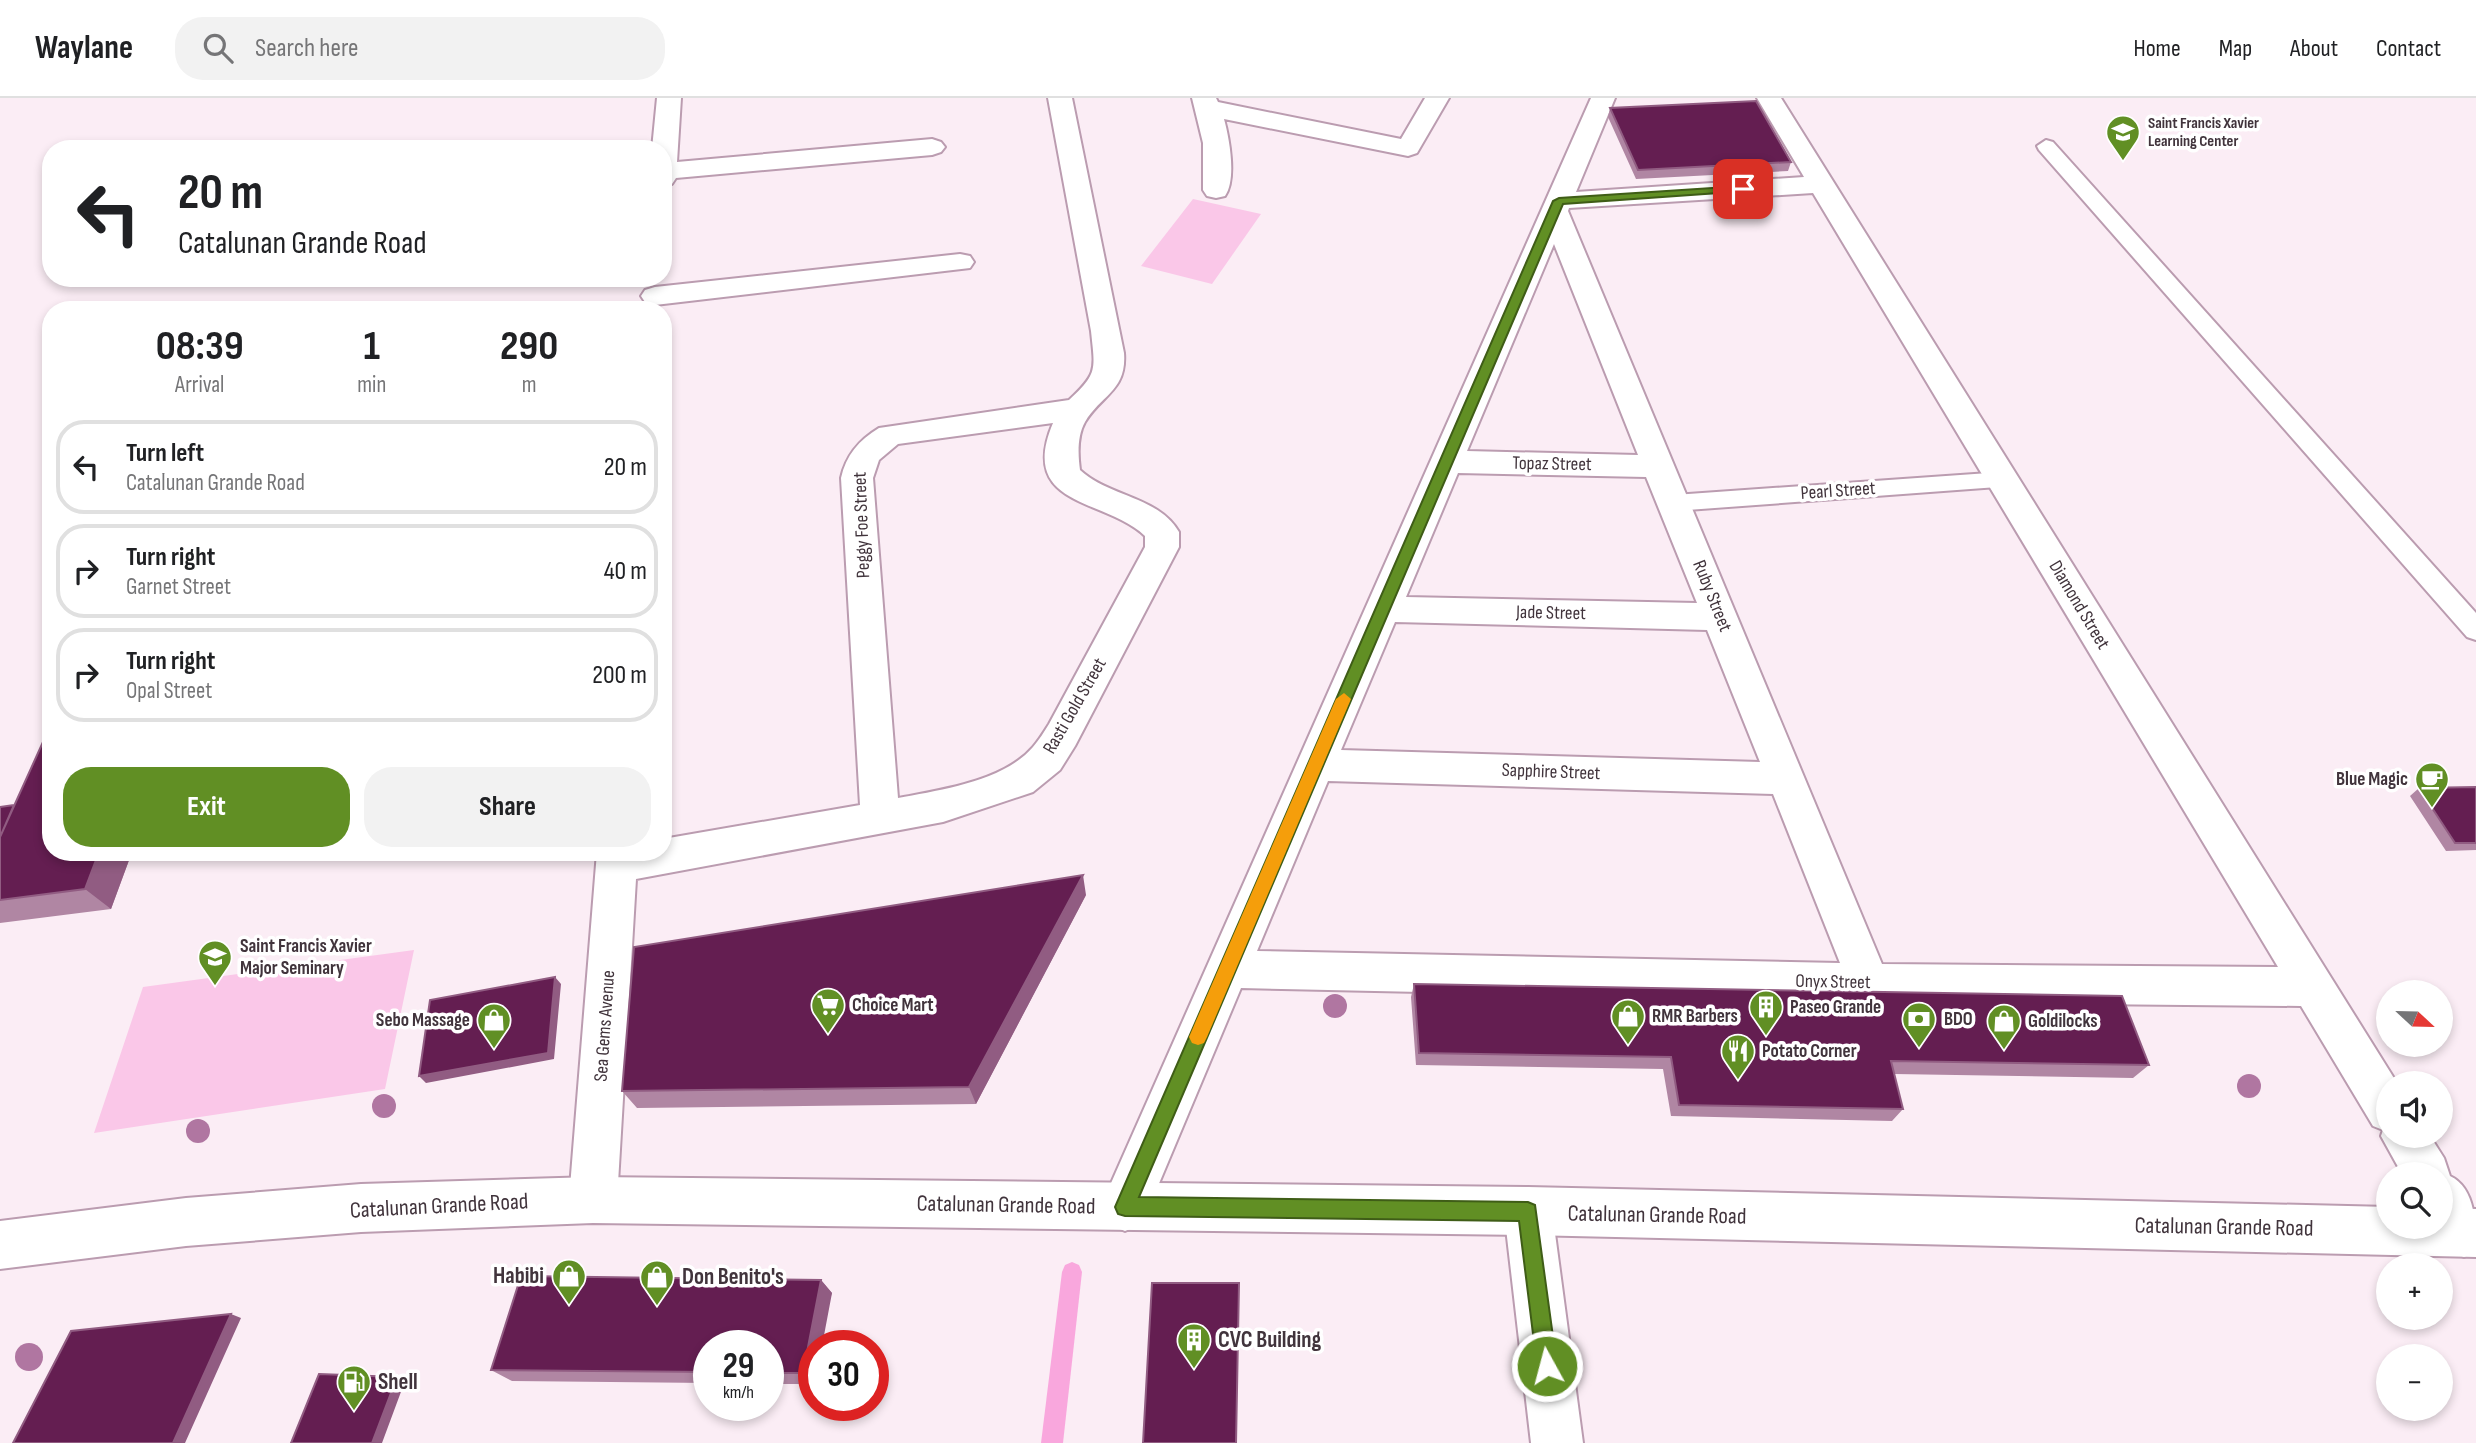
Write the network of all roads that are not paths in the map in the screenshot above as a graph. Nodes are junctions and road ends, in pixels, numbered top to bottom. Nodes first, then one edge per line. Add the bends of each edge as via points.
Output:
1 (669, 98) edge
2 (1060, 98) edge
3 (1437, 98) edge
4 (1603, 98) edge
5 (1769, 98) edge
6 (1206, 103) edge
7 (666, 140) edge
8 (2046, 146) dead end
9 (932, 147) dead end
10 (672, 170) edge
11 (1822, 184) junction
12 (1216, 190) dead end
13 (1556, 206) junction
14 (960, 261) dead end
15 (655, 295) edge
16 (1078, 409) junction
17 (1446, 462) junction
18 (1659, 466) junction
19 (2003, 480) junction
20 (1674, 503) junction
21 (1382, 609) junction
22 (1721, 617) junction
23 (2476, 630) edge
24 (1316, 765) junction
25 (1787, 779) junction
26 (880, 817) junction
27 (672, 849) edge
28 (617, 861) edge
29 (1227, 969) junction
30 (1869, 983) junction
31 (2312, 987) junction
32 (2376, 1090) edge
33 (593, 1200) junction
34 (1125, 1207) junction
35 (1528, 1212) junction
36 (2460, 1221) edge
37 (0, 1245) edge
38 (1557, 1443) edge

1 - 7 street
2 - 16 street, Rasti Gold Street via 1108,356 1108,372 1100,390
3 - 6 street via 1408,148
4 - 13 street
5 - 11 street, Diamond Street
6 - 12 street via 1219,152
8 - 23 lane
9 - 10 street
11 - 13 street
11 - 19 street, Diamond Street
13 - 17 street
13 - 18 street, Ruby Street
14 - 15 street
16 - 26 street, Peggy Foe Street via 890,435 872,446 860,462 856,478
16 - 26 street, Rasti Gold Street via 1061,448 1064,474 1082,491 1147,518 1162,532 1162,547 1046,759 1019,781 990,792
17 - 18 street, Topaz Street
17 - 21 street
18 - 20 street, Ruby Street
19 - 20 lane, Pearl Street
19 - 31 street, Diamond Street
20 - 22 street, Ruby Street
21 - 22 street, Jade Street
21 - 24 street
22 - 25 street, Ruby Street
24 - 25 street, Sapphire Street
24 - 29 street
25 - 30 street, Ruby Street
26 - 27 street, Rasti Gold Street
28 - 33 street, Sea Gems Avenue
29 - 30 street, Onyx Street
29 - 34 street
30 - 31 street, Onyx Street
31 - 32 street, Diamond Street
33 - 34 street, Catalunan Grande Road
33 - 37 street, Catalunan Grande Road via 361,1208 186,1222
34 - 35 street, Catalunan Grande Road
35 - 36 street, Catalunan Grande Road
35 - 38 street

